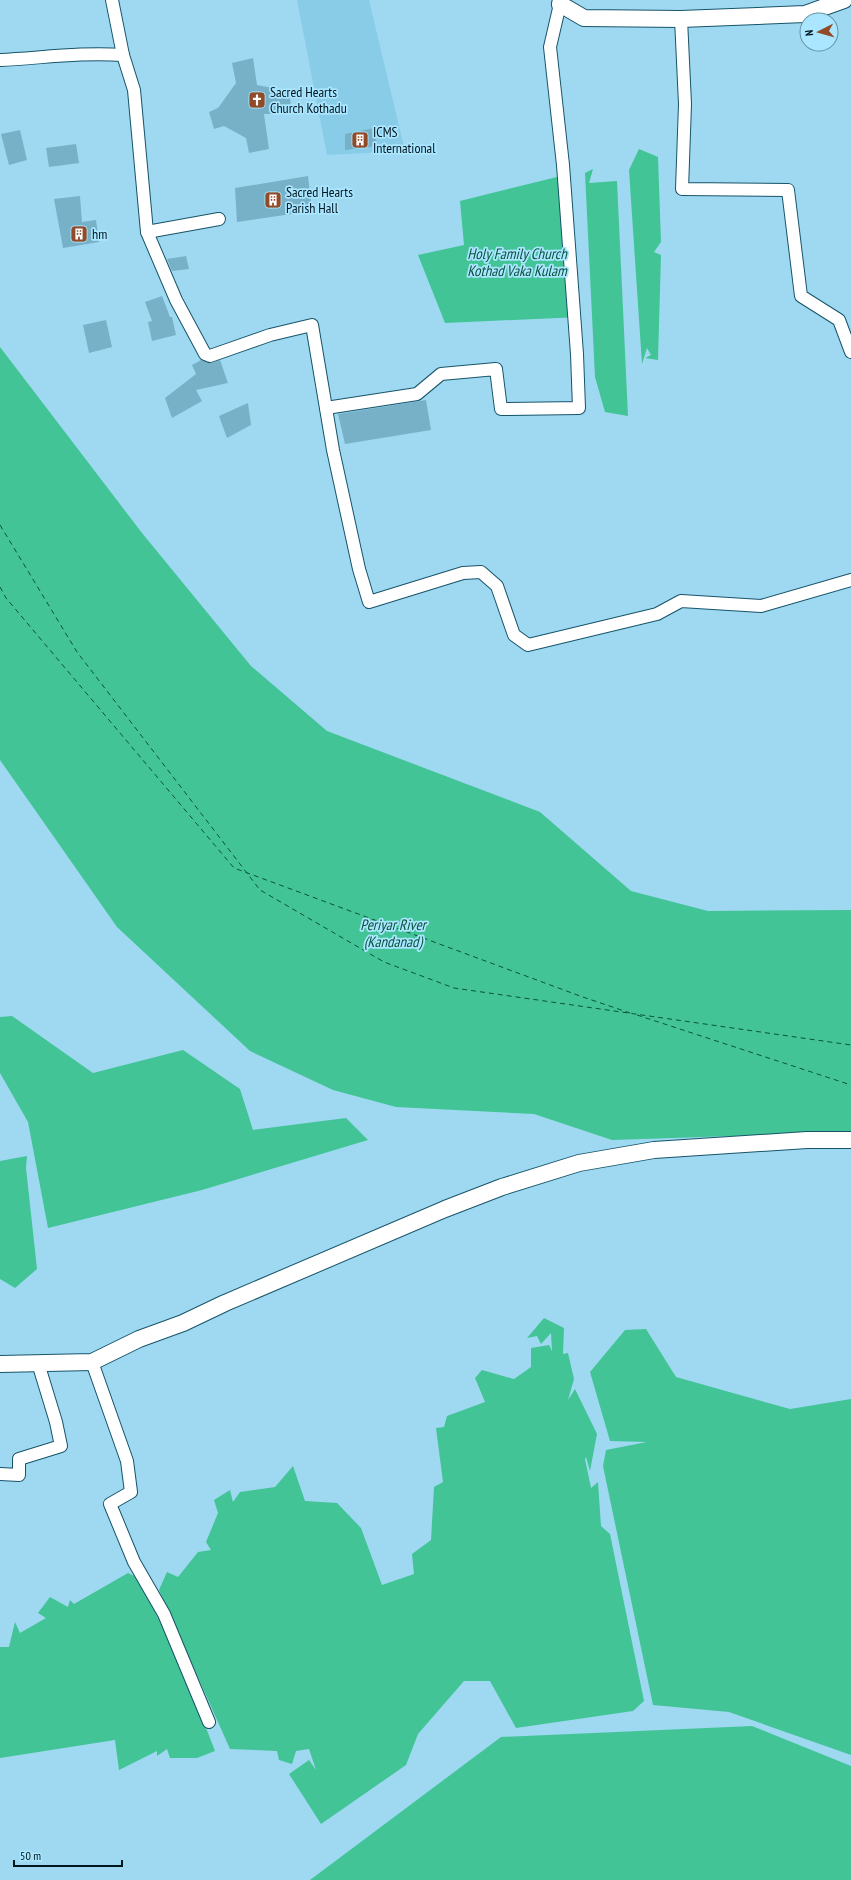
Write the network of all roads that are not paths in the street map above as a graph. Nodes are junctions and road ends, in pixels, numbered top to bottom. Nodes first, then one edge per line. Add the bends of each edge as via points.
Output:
1 (112, 0) edge
2 (844, 0) edge
3 (560, 2) edge
4 (681, 19) junction
5 (123, 55) junction
6 (0, 60) edge
7 (219, 219) dead end
8 (147, 232) junction
9 (851, 352) edge
10 (326, 408) junction
11 (851, 580) edge
12 (851, 1140) edge
13 (92, 1362) junction
14 (38, 1363) junction
15 (0, 1364) edge
16 (0, 1474) edge
17 (209, 1722) dead end

1 - 5 street
2 - 4 street via 805,14
3 - 4 street via 584,18
3 - 10 street via 550,47 563,165 579,408 501,410 496,369 441,374 417,394
4 - 9 street via 684,104 682,189 788,190 801,296 839,320
5 - 6 street via 94,53
5 - 8 street via 134,90
7 - 8 street
8 - 10 street via 176,300 205,354 210,356 270,335 312,325
10 - 11 street via 368,602 463,573 481,572 497,586 514,635 528,645 658,614 681,601 761,606
12 - 13 street via 807,1140 654,1150 579,1163 502,1187 445,1209 183,1323 139,1339
13 - 14 street
13 - 17 street via 127,1461 131,1492 110,1504 134,1562 164,1614
14 - 15 street
14 - 16 street via 61,1446 19,1459 19,1475

